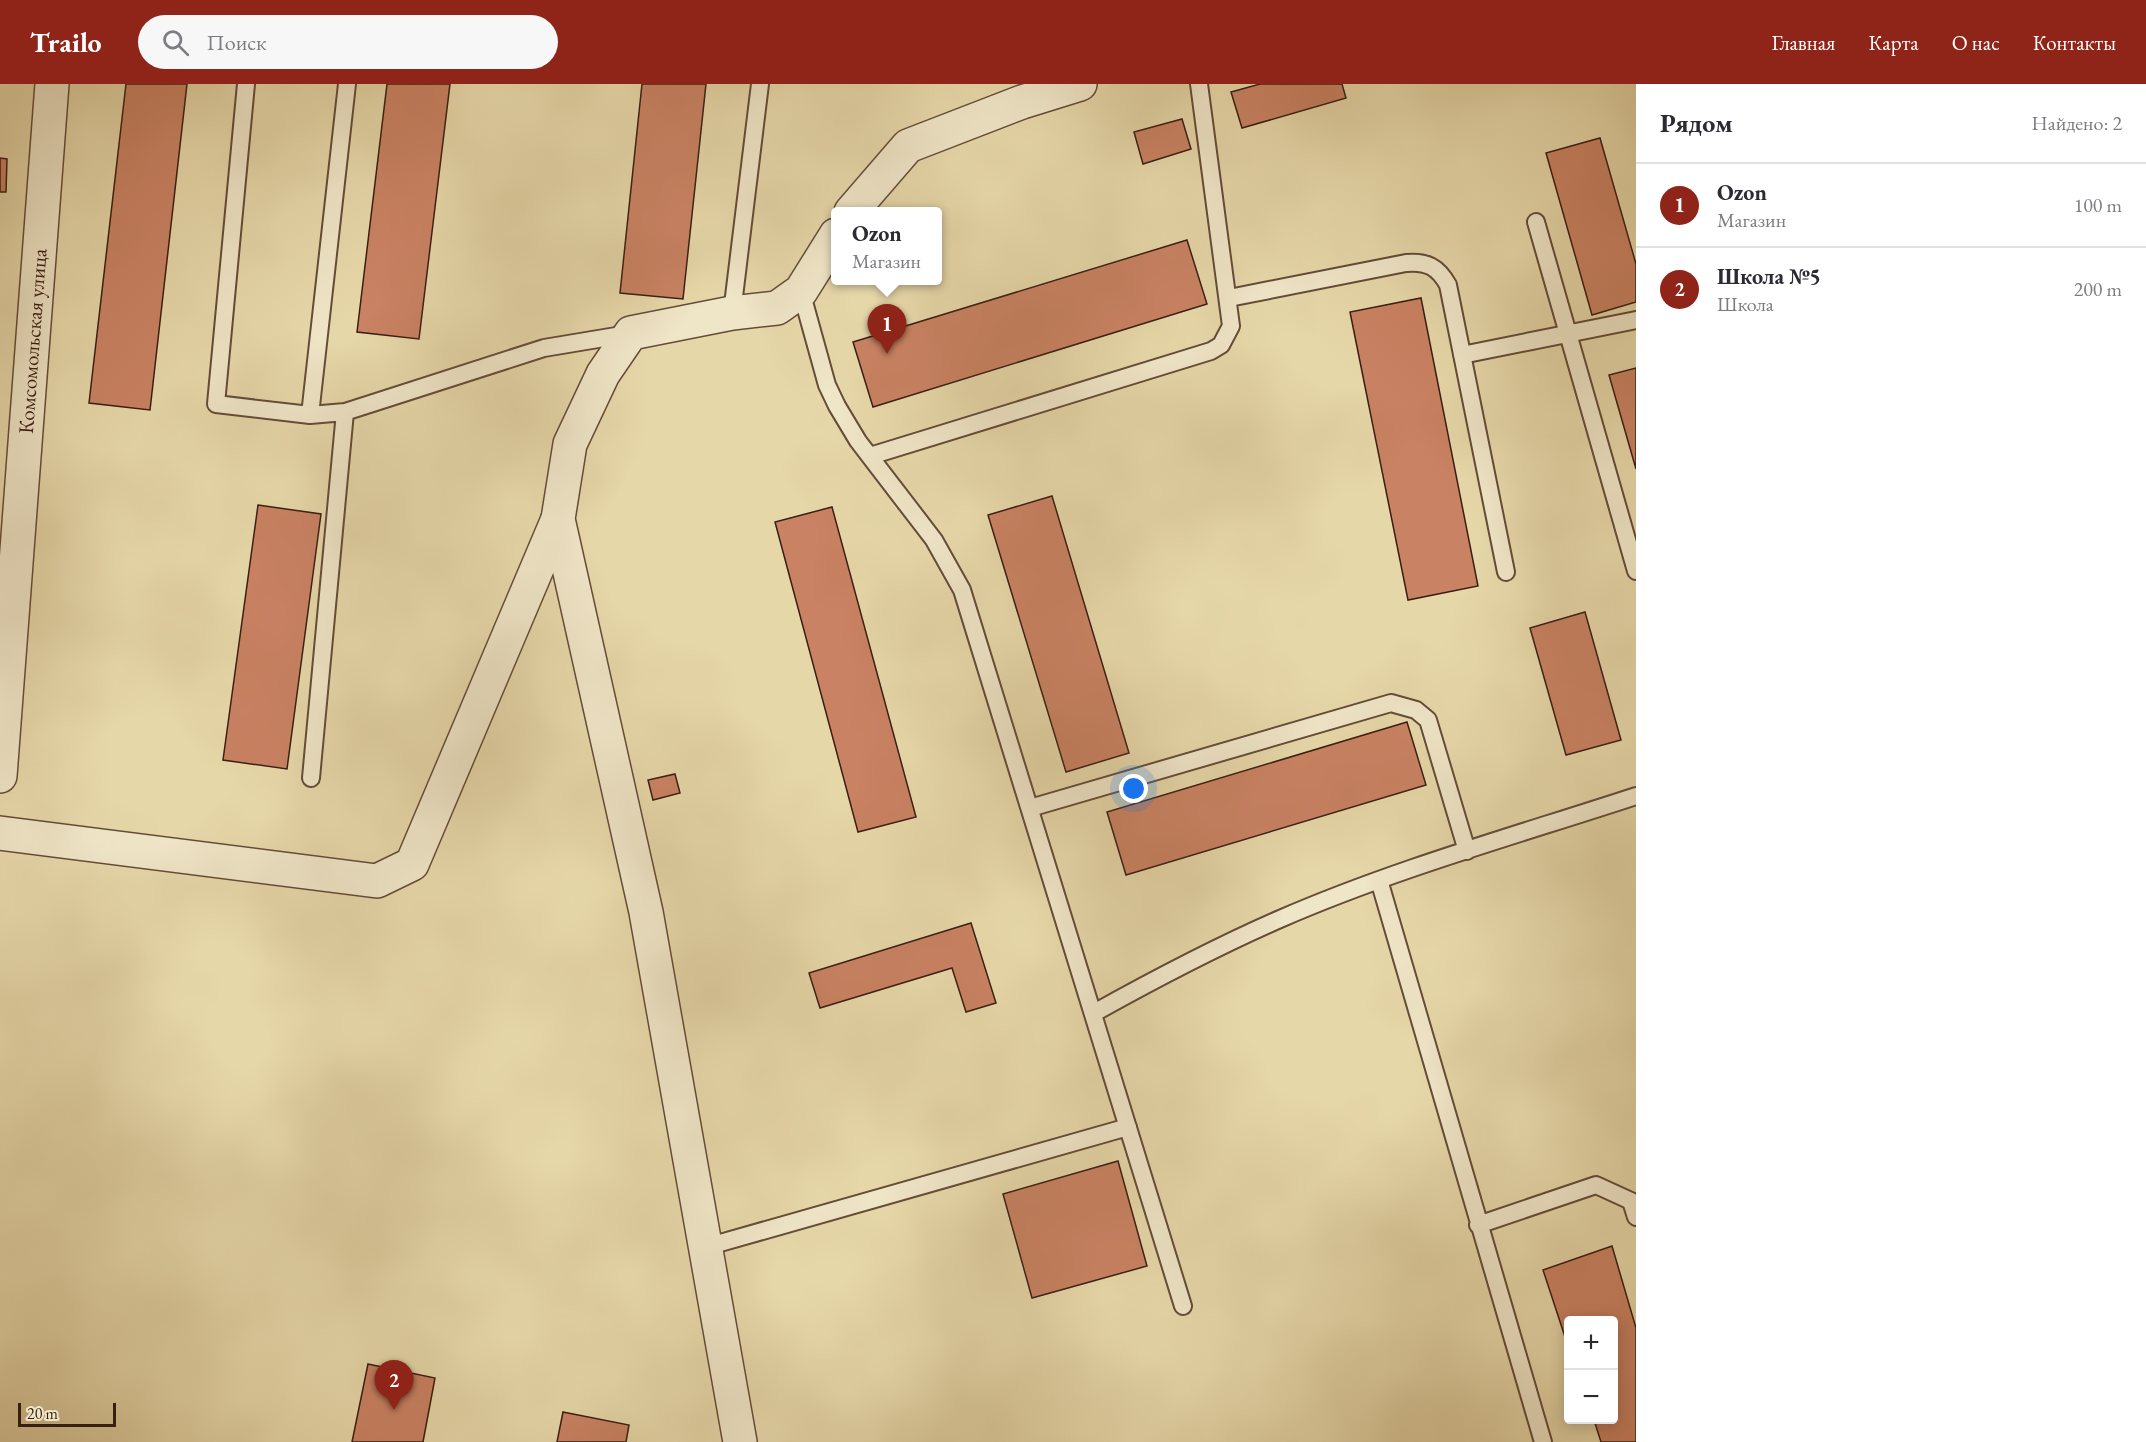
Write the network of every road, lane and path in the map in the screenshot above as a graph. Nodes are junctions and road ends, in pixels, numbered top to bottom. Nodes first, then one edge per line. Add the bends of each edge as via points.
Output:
1 (52, 84) edge
2 (246, 84) edge
3 (347, 84) edge
4 (760, 84) edge
5 (1080, 84) edge
6 (1199, 84) edge
7 (855, 207) edge
8 (1536, 222) dead end
9 (831, 243) edge
10 (801, 291) junction
11 (1229, 298) junction
12 (732, 313) junction
13 (1636, 320) edge
14 (631, 333) junction
15 (1568, 334) junction
16 (1462, 355) junction
17 (345, 412) junction
18 (310, 415) junction
19 (870, 456) junction
20 (558, 519) junction
21 (1636, 571) edge
22 (1506, 572) dead end
23 (0, 776) edge
24 (311, 778) dead end
25 (1636, 796) edge
26 (1030, 808) junction
27 (0, 834) edge
28 (1467, 851) junction
29 (1379, 880) junction
30 (1094, 1013) junction
31 (1128, 1127) junction
32 (1636, 1217) edge
33 (1478, 1225) junction
34 (705, 1247) junction
35 (1183, 1306) dead end
36 (740, 1442) edge
37 (1543, 1442) edge

1 - 23 street, Комсомольская улица
2 - 18 lane via 216,404
3 - 18 lane
4 - 12 lane
5 - 7 street via 908,146
6 - 11 lane
8 - 15 lane
9 - 10 street
10 - 12 street via 777,309
10 - 19 lane via 827,385 848,426
11 - 16 lane via 1419,262 1441,272 1448,285
11 - 19 lane via 1232,326 1221,345 1211,351
12 - 14 street
13 - 15 lane
14 - 17 lane via 544,348
14 - 20 street via 603,374 570,444
15 - 16 lane
15 - 21 lane
16 - 22 lane
17 - 18 lane
17 - 24 lane
19 - 26 lane via 934,540 962,590
20 - 27 street via 412,864 377,881
20 - 34 street via 646,912
25 - 28 lane
26 - 28 lane via 1391,702 1416,710 1428,720
26 - 30 lane
28 - 29 lane
29 - 30 lane via 1210,951
29 - 33 lane
30 - 31 lane
31 - 34 lane
31 - 35 lane
32 - 33 lane via 1631,1201 1596,1185
33 - 37 lane
34 - 36 street

